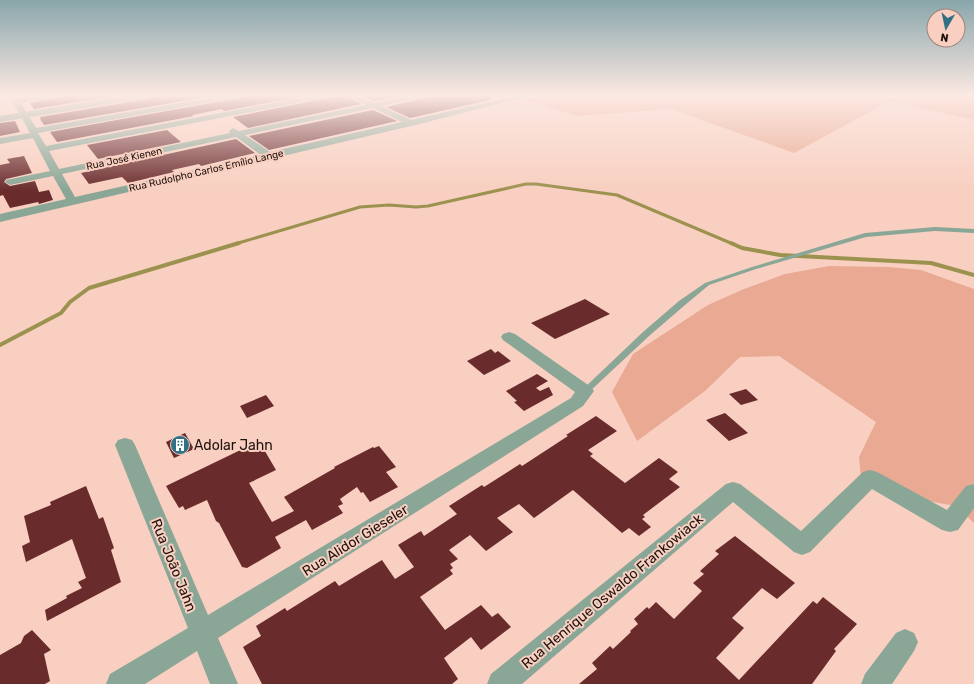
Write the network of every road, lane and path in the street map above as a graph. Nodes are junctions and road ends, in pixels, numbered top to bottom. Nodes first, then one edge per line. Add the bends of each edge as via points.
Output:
1 (31, 127) edge
2 (66, 127) edge
3 (160, 127) edge
4 (228, 127) edge
5 (272, 127) edge
6 (393, 127) edge
7 (34, 133) junction
8 (238, 134) junction
9 (0, 141) edge
10 (43, 149) junction
11 (268, 155) junction
12 (55, 173) junction
13 (10, 182) dead end
14 (72, 201) junction
15 (0, 218) edge
16 (974, 231) edge
17 (509, 337) dead end
18 (585, 391) junction
19 (125, 445) dead end
20 (974, 492) edge
21 (203, 634) junction
22 (906, 642) dead end
23 (120, 684) edge
24 (224, 684) edge
25 (501, 684) edge
26 (875, 684) edge

1 - 7 street
2 - 7 street
3 - 10 street
4 - 8 street
5 - 8 street, Rua José Kienen
6 - 11 street, Rua Rudolpho Carlos Emílio Lange
7 - 9 street
7 - 10 street
8 - 11 street
8 - 12 street, Rua José Kienen
10 - 12 street
11 - 14 street, Rua Rudolpho Carlos Emílio Lange
12 - 13 street, Rua José Kienen
12 - 14 street
14 - 15 street, Rua Rudolpho Carlos Emílio Lange
16 - 18 lane via 935,229 865,235 707,284 646,334
17 - 18 street
18 - 21 street, Rua Alidor Gieseler via 577,402
19 - 21 street, Rua João Jahn
20 - 25 street, Rua Henrique Oswaldo Frankowiack via 950,523 870,478 802,545 728,494
21 - 23 street, Rua Alidor Gieseler
21 - 24 street, Rua João Jahn
22 - 26 street

